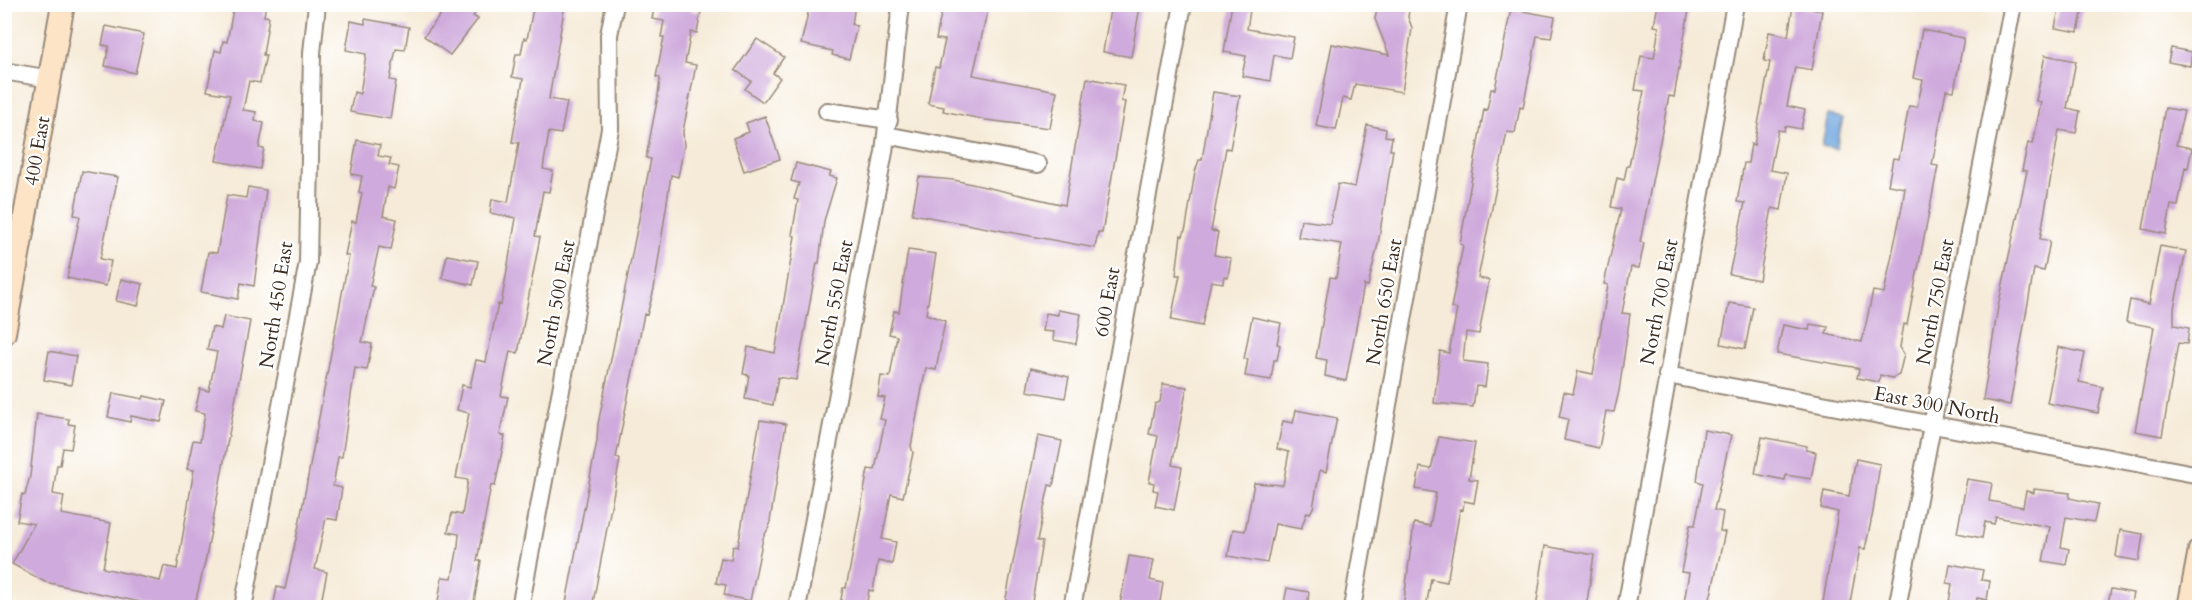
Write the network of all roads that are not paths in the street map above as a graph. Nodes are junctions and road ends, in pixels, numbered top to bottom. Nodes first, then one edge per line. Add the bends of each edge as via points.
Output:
1 (63, 4) edge
2 (317, 4) edge
3 (615, 4) edge
4 (901, 4) edge
5 (1183, 4) edge
6 (1459, 4) edge
7 (1736, 4) edge
8 (2013, 4) edge
9 (4, 71) edge
10 (50, 79) junction
11 (827, 111) dead end
12 (887, 128) junction
13 (1038, 164) dead end
14 (4, 333) edge
15 (1667, 375) junction
16 (1933, 425) junction
17 (2199, 475) edge
18 (2199, 550) edge
19 (243, 608) edge
20 (520, 608) edge
21 (797, 608) edge
22 (1072, 608) edge
23 (1352, 608) edge
24 (1626, 608) edge
25 (1897, 608) edge
26 (2189, 608) edge

1 - 10 street, 400 East
2 - 19 street, North 450 East via 312,53 308,262
3 - 20 street, North 500 East via 609,35 609,129
4 - 12 street, North 550 East
5 - 22 street, 600 East
6 - 23 street, North 650 East
7 - 15 street, North 700 East
8 - 16 street, North 750 East
9 - 10 street
10 - 14 street, 400 East
11 - 12 street
12 - 13 street
12 - 21 street, North 550 East
15 - 16 street, East 300 North
15 - 24 street, North 700 East
16 - 17 street, East 300 North
16 - 25 street, North 750 East
18 - 26 street

